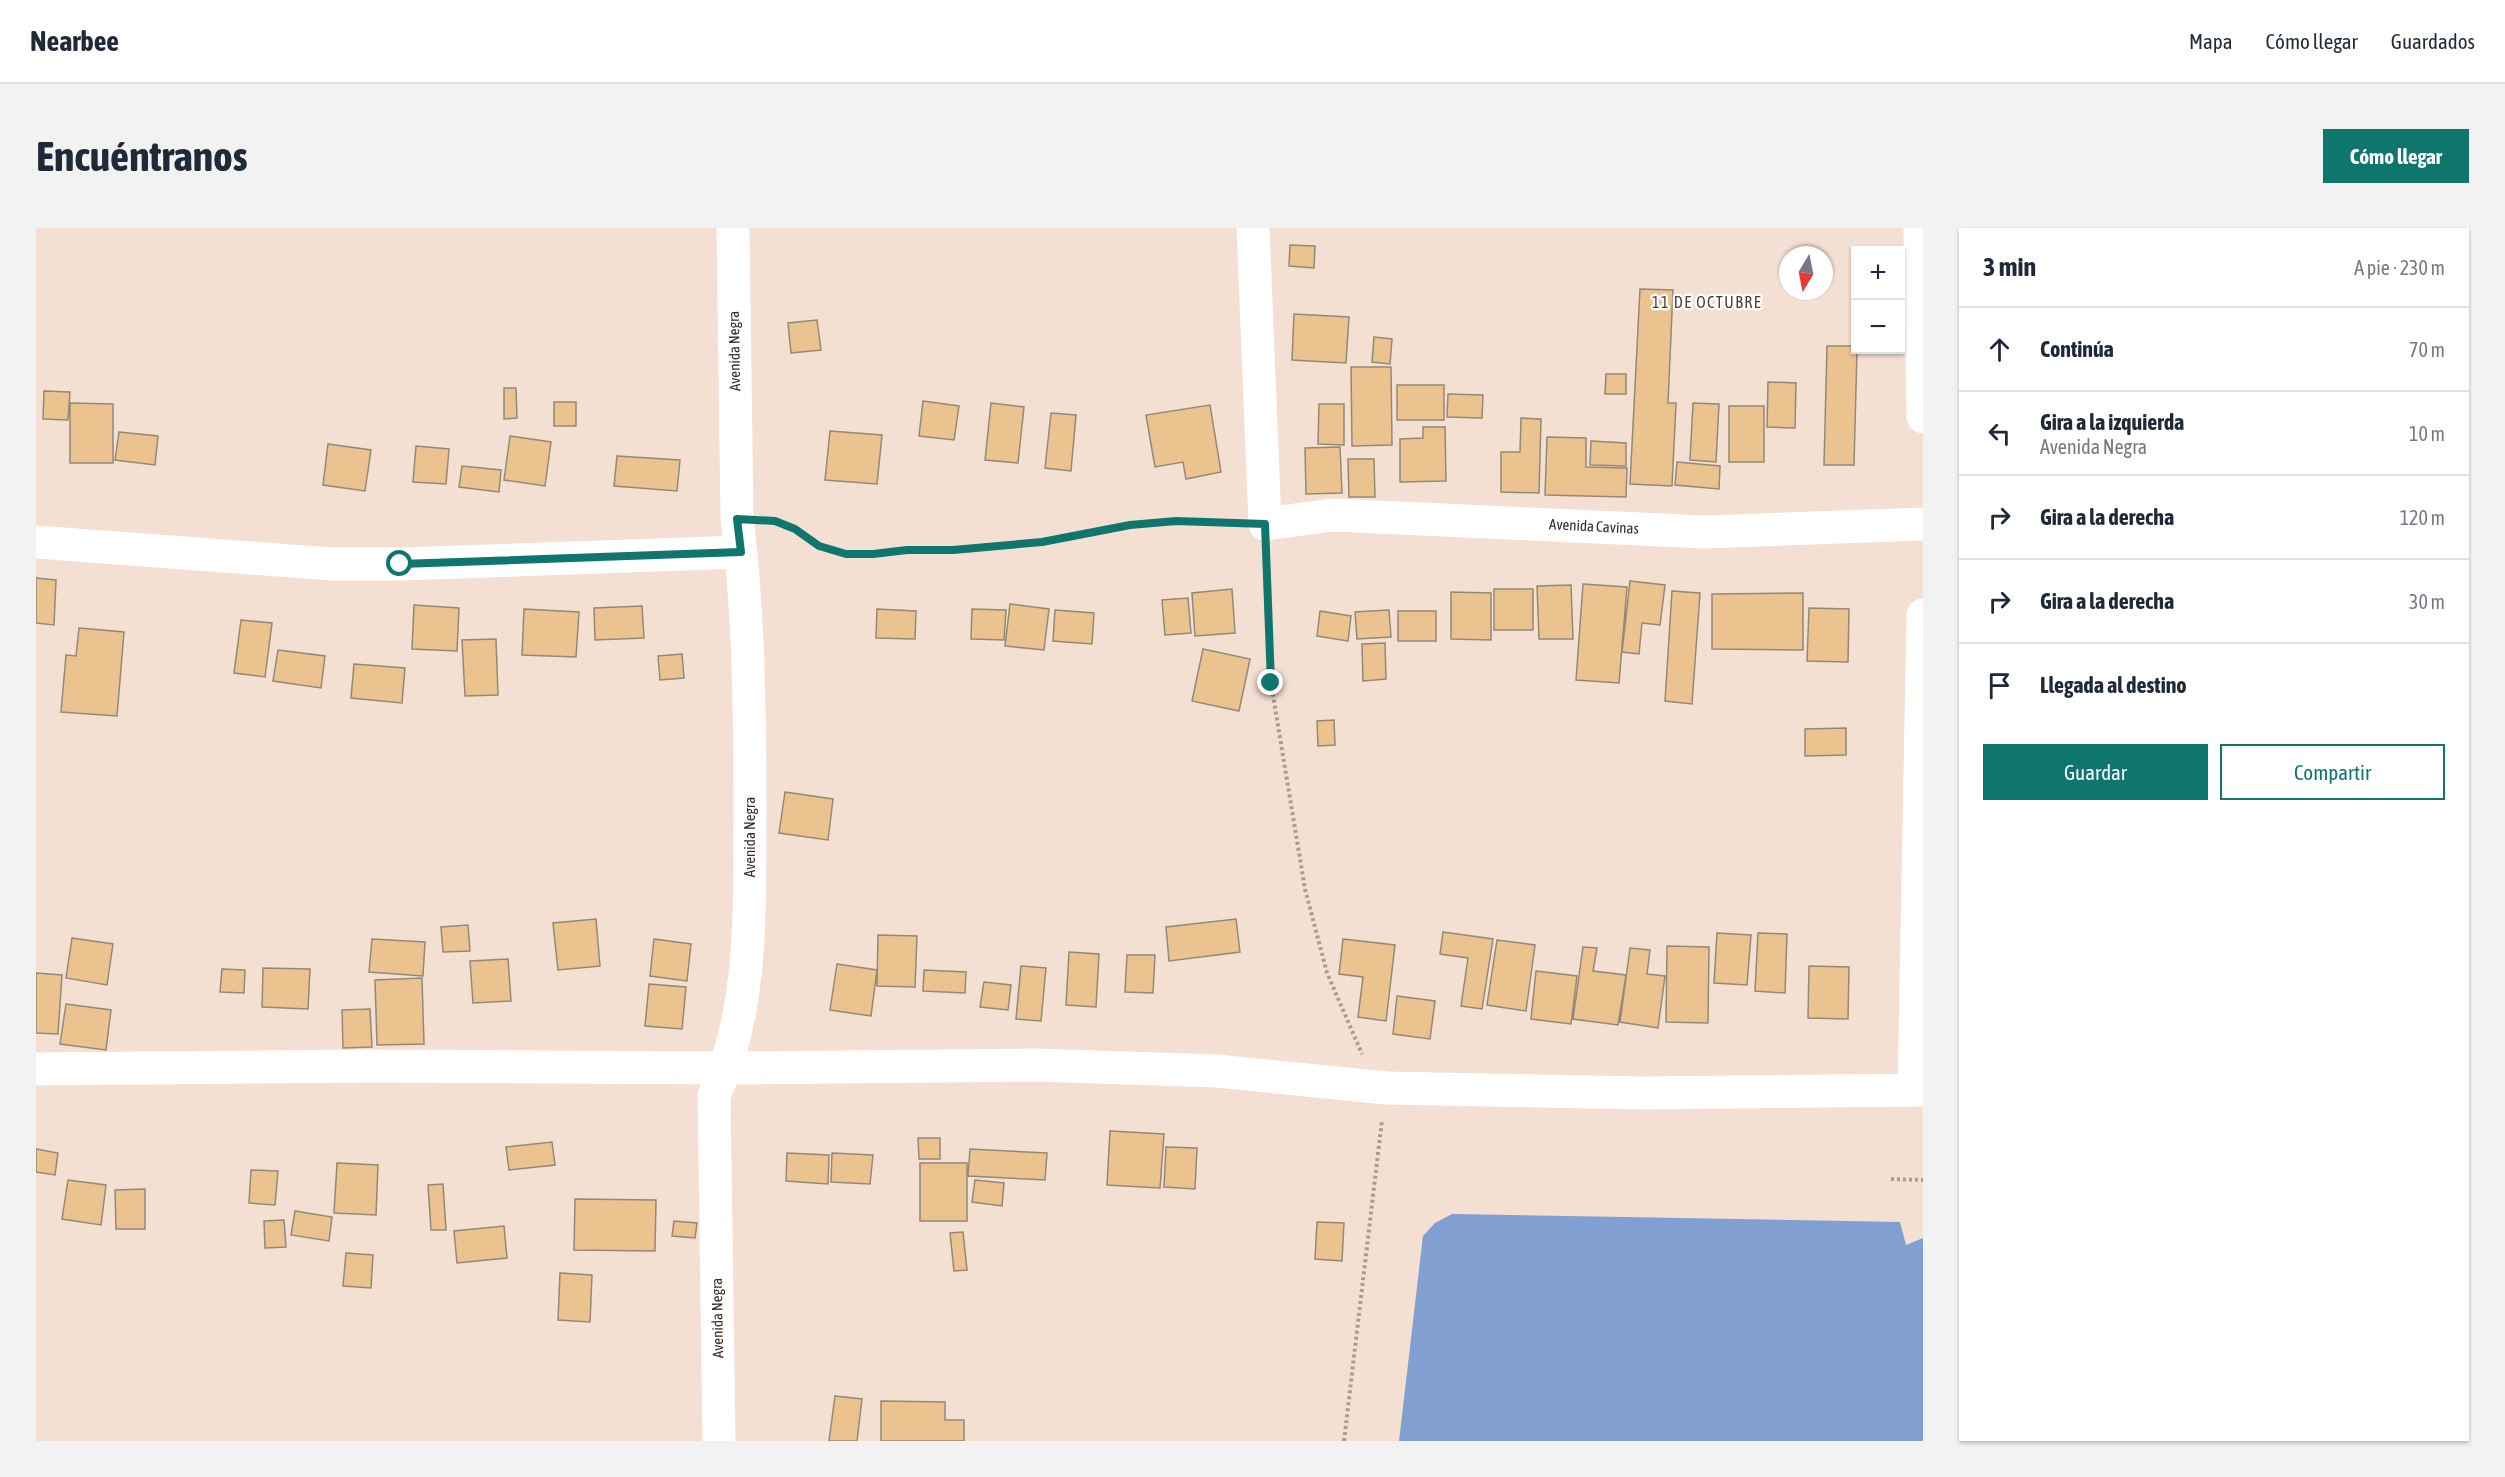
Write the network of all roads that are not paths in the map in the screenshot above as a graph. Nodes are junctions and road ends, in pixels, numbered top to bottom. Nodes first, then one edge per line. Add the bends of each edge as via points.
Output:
1 (733, 228) edge
2 (1253, 228) edge
3 (1920, 228) edge
4 (1923, 417) edge
5 (1923, 524) edge
6 (36, 542) edge
7 (741, 552) junction
8 (1923, 615) edge
9 (726, 1068) junction
10 (36, 1069) edge
11 (1919, 1090) edge
12 (719, 1441) edge

1 - 7 street, Avenida Negra via 737,519
2 - 5 street, Avenida Cavinas via 1265,524 1333,515 1705,532
3 - 4 street
6 - 7 street via 333,564
7 - 9 street, Avenida Negra via 750,743 749,920 744,999
8 - 11 street
9 - 10 street
9 - 11 street via 1035,1065 1218,1071 1386,1088 1643,1094
9 - 12 street, Avenida Negra via 714,1096 713,1122

